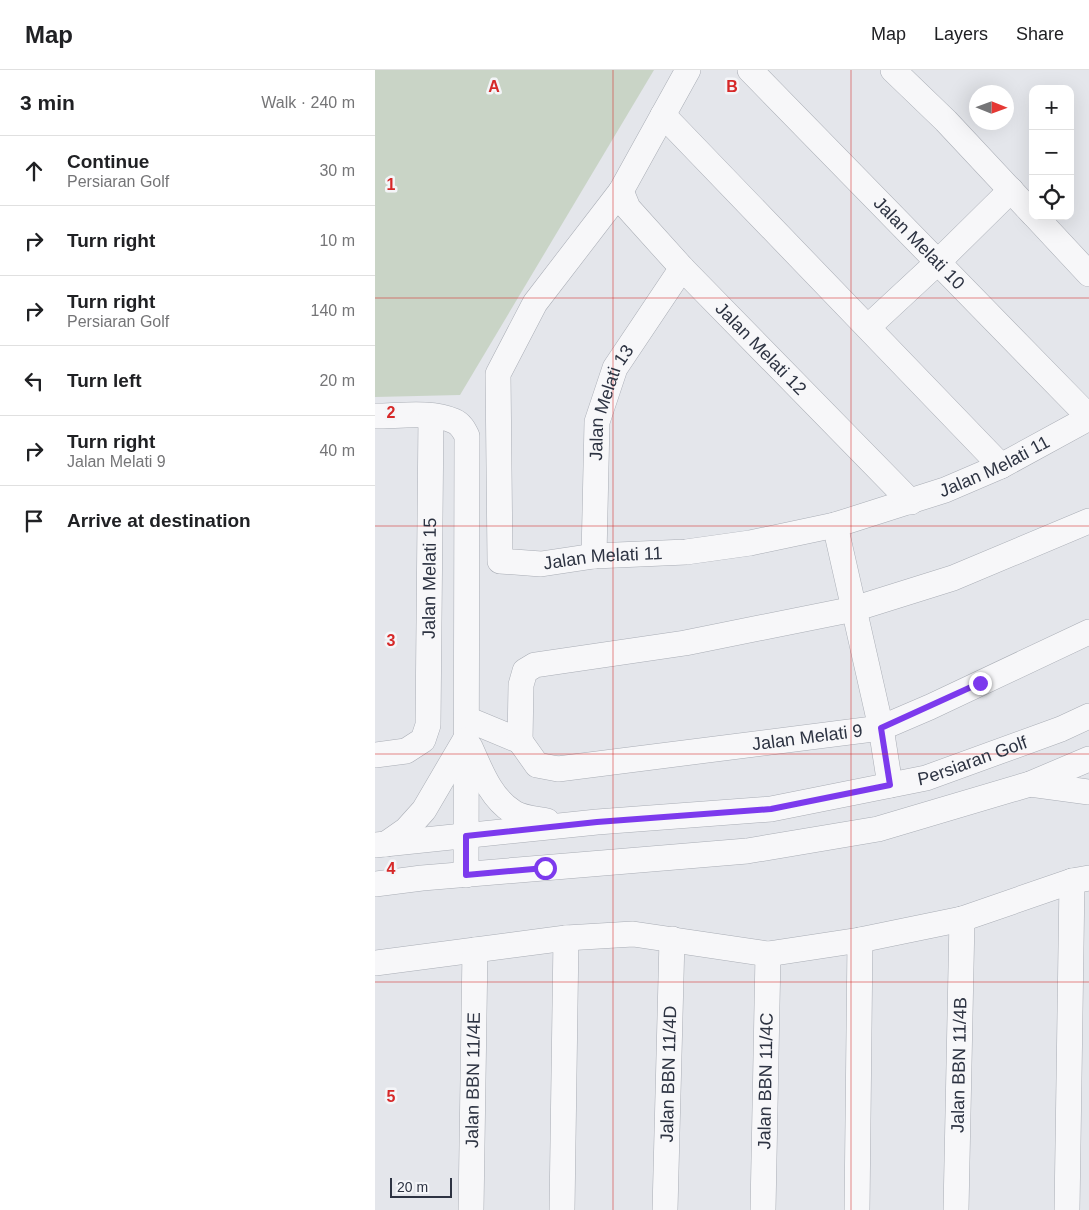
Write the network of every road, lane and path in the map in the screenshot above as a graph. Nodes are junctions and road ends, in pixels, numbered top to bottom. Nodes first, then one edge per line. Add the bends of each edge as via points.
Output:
1 (688, 70) edge
2 (750, 70) edge
3 (893, 70) edge
4 (663, 115) junction
5 (1011, 190) junction
6 (621, 191) junction
7 (1029, 210) edge
8 (1039, 220) edge
9 (938, 262) junction
10 (682, 268) junction
11 (1089, 274) edge
12 (868, 328) junction
13 (375, 416) edge
14 (431, 416) junction
15 (1089, 418) edge
16 (1001, 466) junction
17 (911, 502) junction
18 (1089, 521) edge
19 (835, 525) junction
20 (594, 556) junction
21 (429, 585) junction
22 (466, 587) junction
23 (855, 609) junction
24 (1089, 632) edge
25 (1089, 716) edge
26 (467, 728) junction
27 (881, 728) junction
28 (520, 741) junction
29 (375, 755) edge
30 (1089, 759) edge
31 (1030, 784) junction
32 (890, 785) junction
33 (1089, 792) edge
34 (563, 826) junction
35 (466, 836) junction
36 (380, 844) edge
37 (466, 875) junction
38 (1081, 880) edge
39 (375, 884) edge
40 (962, 919) junction
41 (566, 938) junction
42 (672, 939) junction
43 (860, 940) junction
44 (475, 950) junction
45 (768, 954) junction
46 (375, 963) edge
47 (471, 1210) edge
48 (562, 1210) edge
49 (665, 1210) edge
50 (763, 1210) edge
51 (857, 1210) edge
52 (956, 1210) edge
53 (1067, 1210) edge

1 - 4 street
2 - 9 street, Jalan Melati 10
3 - 5 street
4 - 6 street
4 - 12 street
5 - 7 street
5 - 9 street
6 - 10 street, Jalan Melati 12 via 628,208
6 - 20 street, Jalan Melati 11 via 535,303 497,374 501,561 541,564
8 - 11 street
9 - 12 street
9 - 15 street, Jalan Melati 10
10 - 17 street, Jalan Melati 12
10 - 20 street, Jalan Melati 13 via 615,368 597,422
12 - 16 street
13 - 14 street
14 - 21 street, Jalan Melati 15
14 - 22 street via 455,421 467,436
15 - 16 street, Jalan Melati 11
16 - 17 street, Jalan Melati 11
17 - 19 street, Jalan Melati 11
18 - 23 street via 953,578
19 - 20 street, Jalan Melati 11 via 686,552
19 - 23 street
21 - 22 street
21 - 29 street, Jalan Melati 15 via 429,725 423,740 406,751
22 - 26 street
23 - 27 street
23 - 28 street via 685,643 535,665 525,671 521,685
24 - 27 street, Jalan Melati 9
25 - 32 street, Persiaran Golf via 1061,730 926,778
26 - 28 street
26 - 34 street via 493,795 514,813
26 - 35 street
26 - 36 street via 424,810 406,830
27 - 28 street, Jalan Melati 9 via 558,770 537,765
27 - 32 street
30 - 31 street, Persiaran Golf
31 - 33 street
31 - 37 street, Persiaran Golf via 878,829 747,851
32 - 34 street, Persiaran Golf via 771,809
34 - 35 street, Persiaran Golf
35 - 36 street, Persiaran Golf
35 - 37 street
37 - 39 street, Persiaran Golf
38 - 40 street
38 - 53 street
40 - 43 street
40 - 52 street, Jalan BBN 11/4B
41 - 42 street via 633,934
41 - 44 street
41 - 48 street
42 - 45 street
42 - 49 street, Jalan BBN 11/4D
43 - 45 street
43 - 51 street
44 - 46 street
44 - 47 street, Jalan BBN 11/4E
45 - 50 street, Jalan BBN 11/4C

